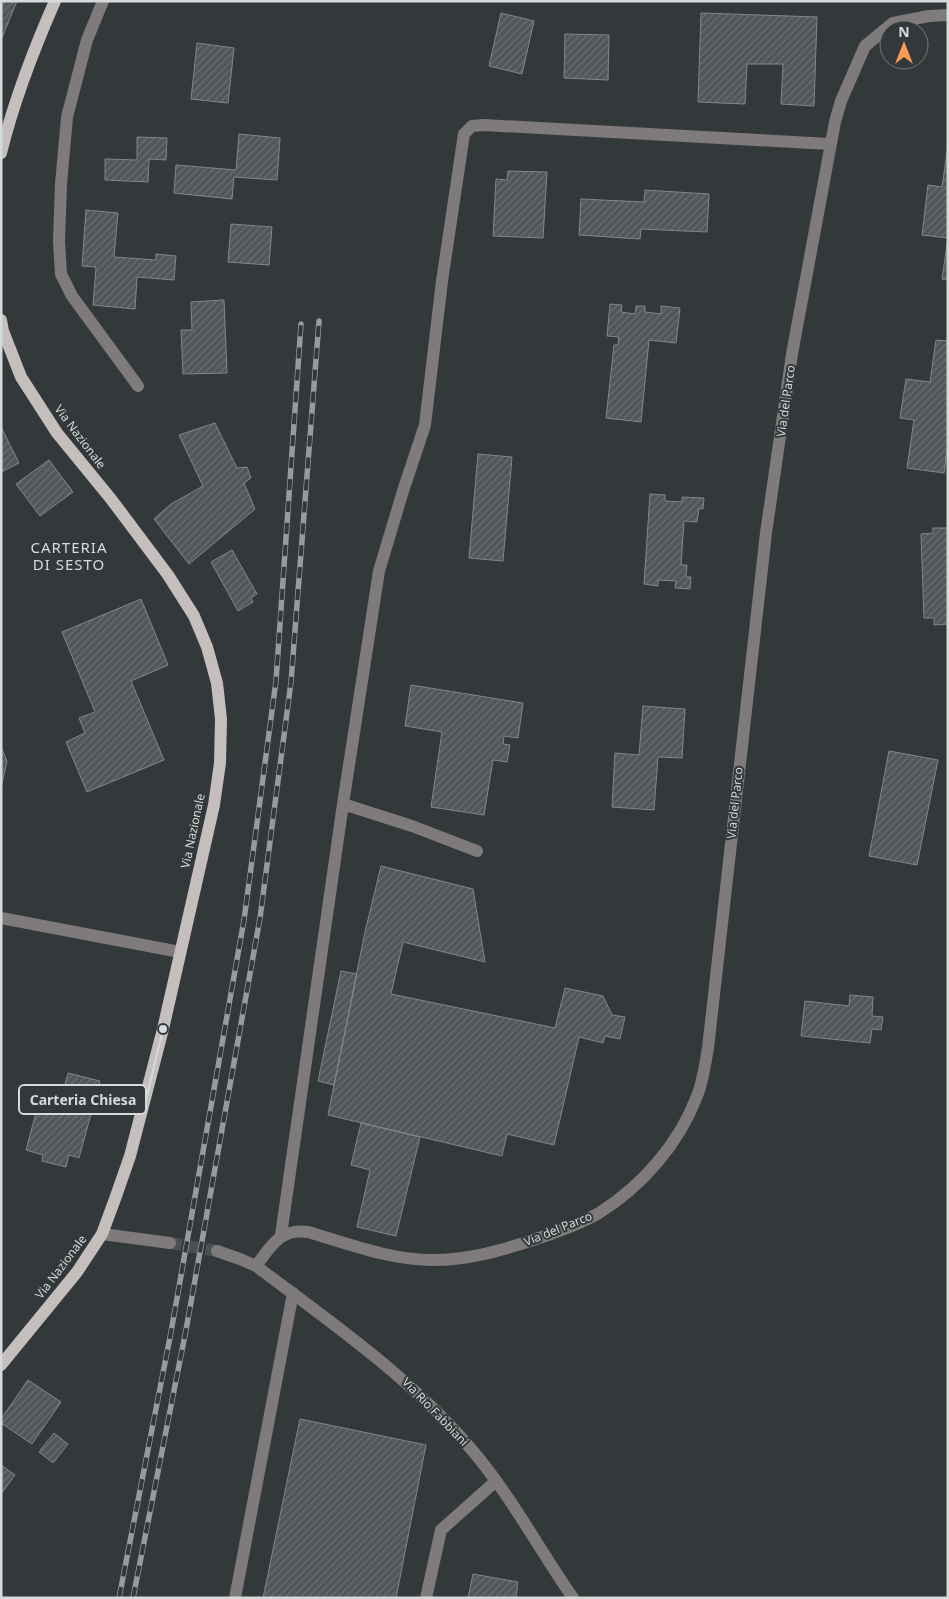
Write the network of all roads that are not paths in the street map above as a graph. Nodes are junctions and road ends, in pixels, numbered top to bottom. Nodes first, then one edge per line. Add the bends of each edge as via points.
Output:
1 (55, 1) edge
2 (103, 1) edge
3 (948, 15) edge
4 (830, 144) junction
5 (1, 153) edge
6 (1, 320) edge
7 (138, 386) dead end
8 (343, 804) junction
9 (477, 851) dead end
10 (1, 918) edge
11 (180, 952) junction
12 (102, 1234) junction
13 (281, 1235) junction
14 (170, 1244) tunnel mouth
15 (217, 1251) tunnel mouth
16 (256, 1266) junction
17 (293, 1293) junction
18 (1, 1364) edge
19 (496, 1482) junction
20 (235, 1598) edge
21 (426, 1598) edge
22 (573, 1598) edge

1 - 5 main road via 21,83
2 - 7 street via 66,117 58,241 61,274 72,296
3 - 4 street, Via del Parco via 893,23 865,46 842,101
4 - 8 street via 484,125 472,126 464,134 425,425 379,572
4 - 13 street, Via del Parco via 792,354 766,533 708,1048 698,1095 686,1122 648,1173 621,1198 576,1225 484,1255 432,1260 370,1250 308,1232
6 - 11 main road, Via Nazionale via 21,377 57,433 176,586 207,647 217,683 221,719 220,763 214,805
8 - 9 street
8 - 13 street
10 - 11 street
11 - 12 main road, Via Nazionale via 130,1156
12 - 14 street
12 - 18 main road, Via Nazionale via 77,1272
13 - 16 street
15 - 16 street
16 - 17 street, Via Rio Fabbiani
17 - 19 street, Via Rio Fabbiani via 402,1378 439,1414
17 - 20 street
19 - 21 street via 441,1530
19 - 22 street, Via Rio Fabbiani

